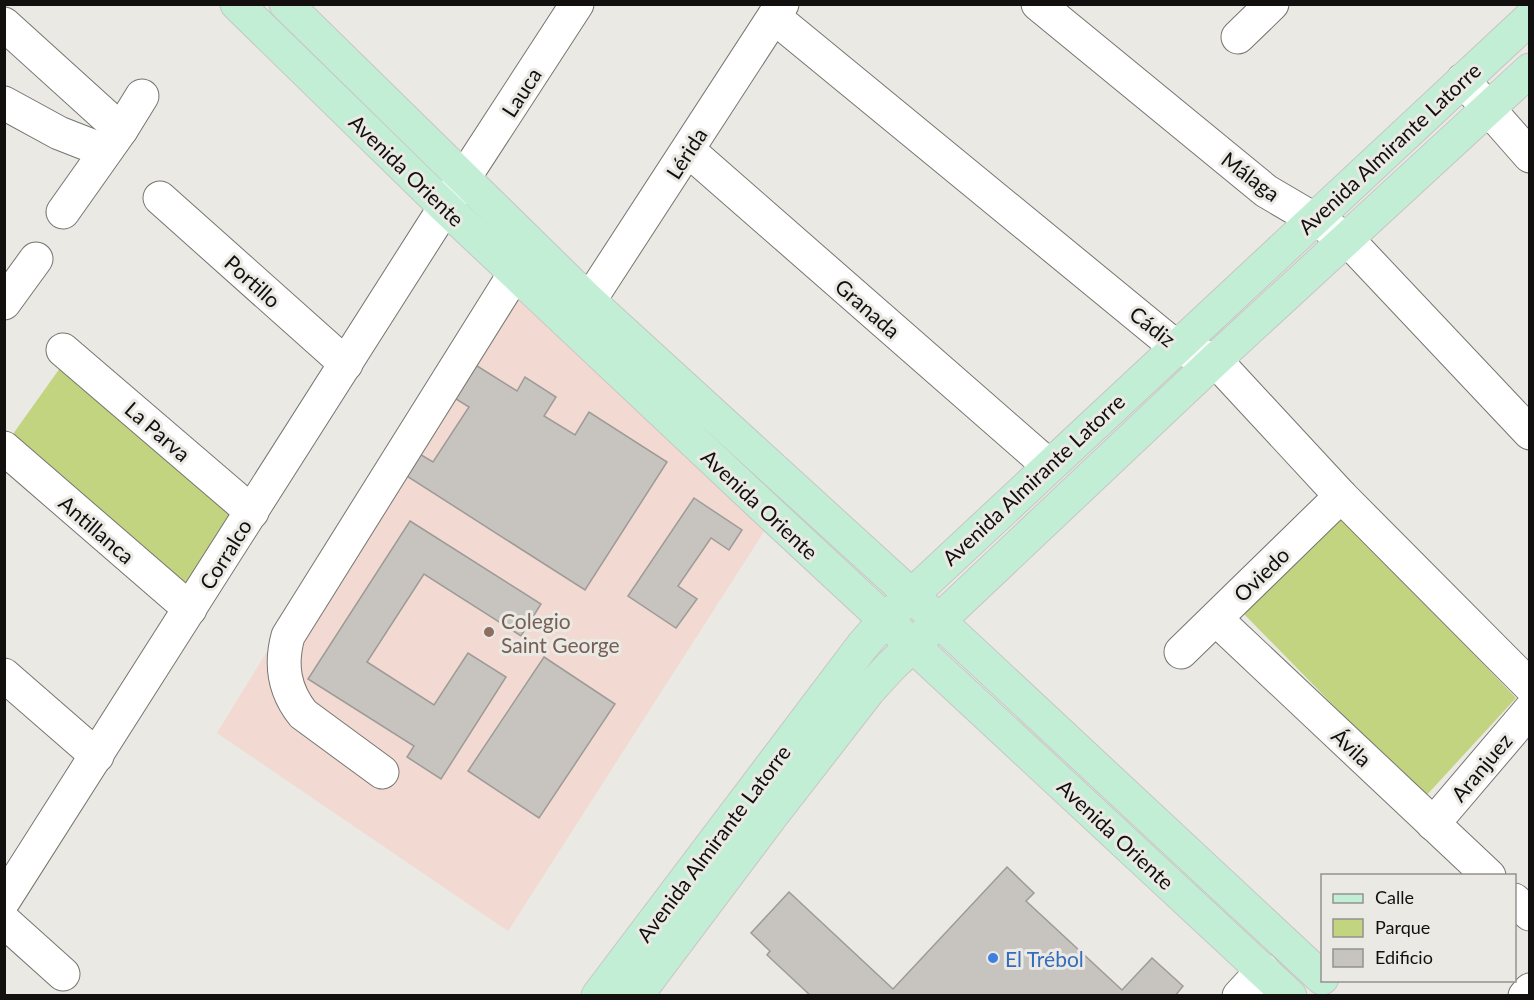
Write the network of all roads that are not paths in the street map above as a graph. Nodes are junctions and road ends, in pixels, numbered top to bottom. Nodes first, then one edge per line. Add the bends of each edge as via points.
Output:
1 (237, 4) edge
2 (286, 4) edge
3 (578, 4) edge
4 (1038, 4) edge
5 (1272, 4) edge
6 (778, 11) edge
7 (1530, 18) edge
8 (4, 24) edge
9 (1238, 37) dead end
10 (1530, 70) edge
11 (1463, 80) junction
12 (142, 96) dead end
13 (4, 103) edge
14 (1488, 109) junction
15 (113, 140) junction
16 (688, 150) junction
17 (1530, 156) edge
18 (465, 179) junction
19 (160, 198) dead end
20 (446, 207) junction
21 (63, 212) dead end
22 (1313, 219) junction
23 (1346, 238) junction
24 (36, 259) dead end
25 (515, 273) junction
26 (5, 301) edge
27 (589, 301) junction
28 (1176, 347) junction
29 (63, 350) dead end
30 (1215, 360) junction
31 (346, 364) junction
32 (1530, 434) edge
33 (4, 448) edge
34 (1048, 465) junction
35 (1341, 496) junction
36 (252, 512) junction
37 (910, 594) junction
38 (190, 609) junction
39 (1216, 619) junction
40 (885, 620) junction
41 (938, 620) junction
42 (913, 645) junction
43 (1180, 652) dead end
44 (4, 675) edge
45 (1530, 686) edge
46 (1530, 710) edge
47 (97, 756) junction
48 (382, 772) dead end
49 (1433, 824) junction
50 (1487, 874) edge
51 (4, 900) edge
52 (1516, 901) edge
53 (1530, 914) edge
54 (4, 921) edge
55 (1263, 970) junction
56 (63, 974) dead end
57 (1321, 976) edge
58 (1327, 982) edge
59 (1530, 990) edge
60 (598, 996) edge
61 (636, 996) edge
62 (1239, 996) edge
63 (1290, 996) edge
64 (1342, 996) edge
65 (1525, 996) edge

1 - 20 main road, Avenida Oriente
2 - 18 main road, Avenida Oriente
3 - 18 street, Lauca
4 - 22 street, Málaga via 1266,191
5 - 9 street
6 - 16 street, Lérida
6 - 28 street, Cádiz
7 - 11 main road, Avenida Almirante Latorre
8 - 15 street
10 - 14 main road, Avenida Almirante Latorre
11 - 14 street
11 - 22 main road, Avenida Almirante Latorre
12 - 15 street
13 - 15 street via 59,133
14 - 17 street
14 - 23 main road, Avenida Almirante Latorre
15 - 21 street
16 - 27 street, Lérida
16 - 34 street, Granada
18 - 20 street, Lauca
18 - 27 main road, Avenida Oriente
19 - 31 street, Portillo
20 - 25 main road, Avenida Oriente
20 - 31 street, Corralco
22 - 23 street, Málaga
22 - 28 main road, Avenida Almirante Latorre
23 - 30 main road, Avenida Almirante Latorre
23 - 32 street, Málaga
24 - 26 street
25 - 40 main road, Avenida Oriente
25 - 48 street via 288,636 284,649 284,677 294,703 303,714
27 - 37 main road, Avenida Oriente
28 - 30 street, Cádiz
28 - 34 main road, Avenida Almirante Latorre
29 - 36 street, La Parva
30 - 35 street, Cádiz
30 - 41 main road, Avenida Almirante Latorre
31 - 36 street, Corralco
33 - 38 street, Antillanca
34 - 37 main road, Avenida Almirante Latorre
35 - 39 street, Oviedo
35 - 45 street, Cádiz
36 - 38 street, Corralco
37 - 40 main road, Avenida Almirante Latorre
37 - 41 main road, Avenida Oriente
38 - 47 street, Corralco
39 - 43 street, Oviedo
39 - 49 street, Ávila
40 - 42 main road, Avenida Oriente
40 - 60 main road, Avenida Almirante Latorre
41 - 42 main road, Avenida Almirante Latorre
41 - 57 main road, Avenida Oriente
42 - 55 main road, Avenida Oriente
42 - 61 main road, Avenida Almirante Latorre via 869,690
44 - 47 street
46 - 49 street, Aranjuez
47 - 51 street, Corralco
49 - 50 street, Ávila
52 - 53 street
54 - 56 street
55 - 62 street
55 - 63 main road, Avenida Oriente
58 - 64 main road, Avenida Oriente
59 - 65 street

